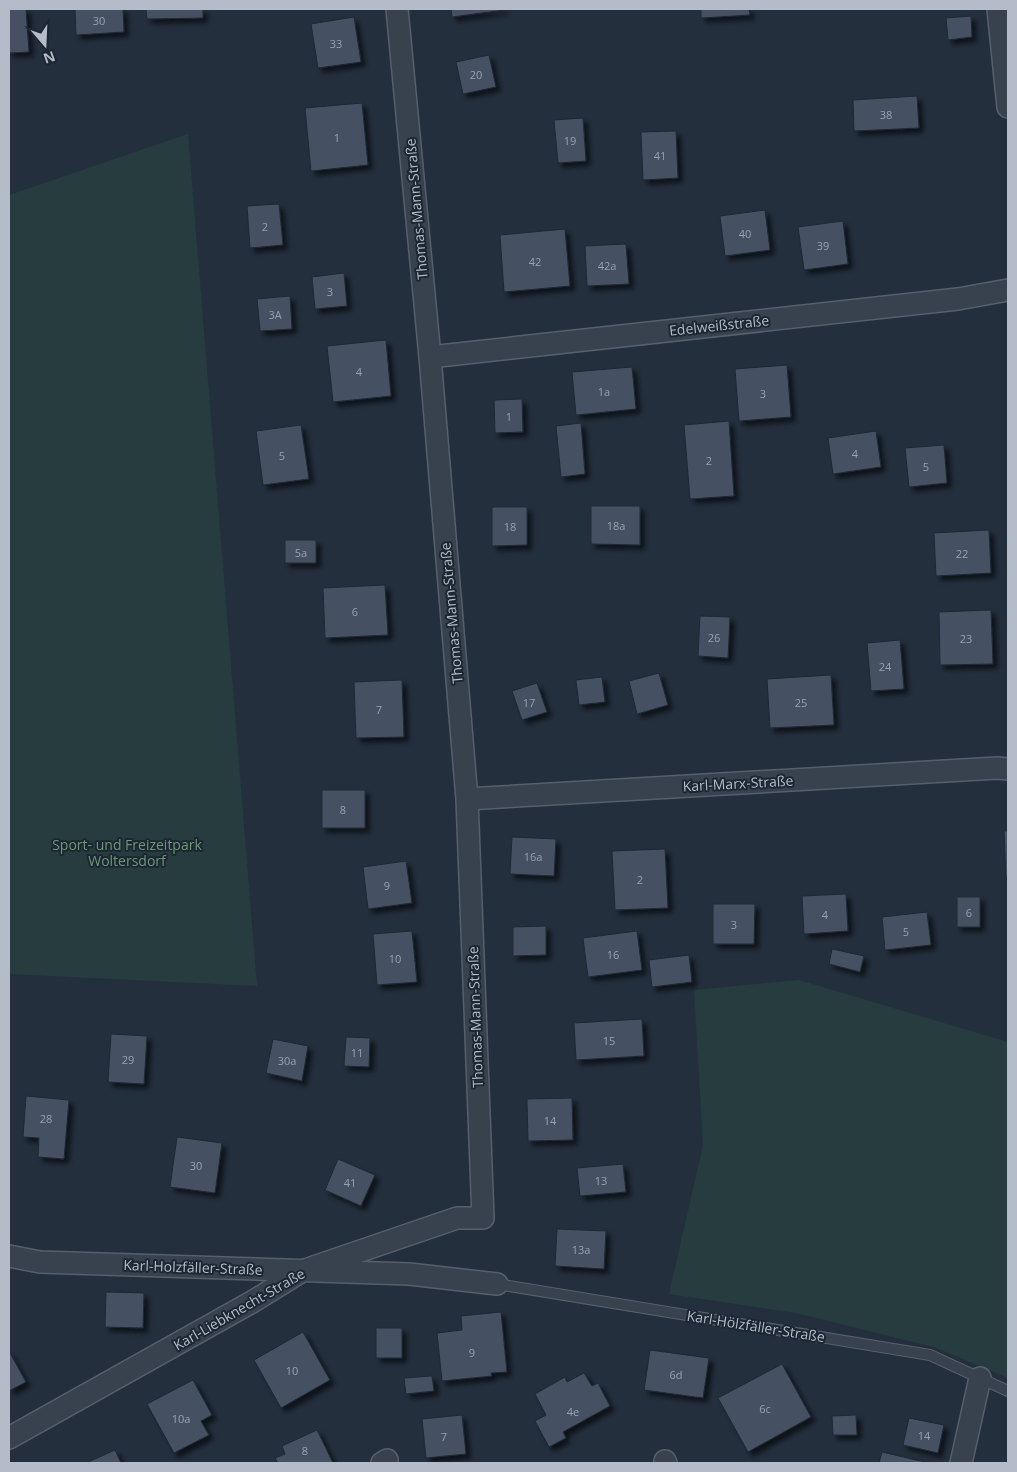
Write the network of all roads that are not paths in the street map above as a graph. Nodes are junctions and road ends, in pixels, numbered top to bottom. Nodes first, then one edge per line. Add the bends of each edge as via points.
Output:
1 (397, 9) edge
2 (998, 9) edge
3 (1008, 107) edge
4 (1008, 290) edge
5 (430, 357) junction
6 (1008, 769) edge
7 (467, 800) junction
8 (483, 1218) joint
9 (9, 1256) edge
10 (302, 1271) junction
11 (497, 1284) joint
12 (980, 1378) junction
13 (1008, 1391) edge
14 (9, 1438) edge
15 (961, 1463) edge

1 - 5 street, Thomas-Mann-Straße
2 - 3 street
4 - 5 street, Edelweißstraße via 958,299
5 - 7 street, Thomas-Mann-Straße
6 - 7 street, Karl-Marx-Straße
7 - 8 street, Thomas-Mann-Straße
8 - 10 street, Karl-Liebknecht-Straße via 457,1218
9 - 10 street, Karl-Holzfäller-Straße via 40,1262
10 - 11 street, Karl-Holzfäller-Straße via 409,1274
10 - 14 street, Karl-Liebknecht-Straße
11 - 12 lane, Karl-Hölzfäller-Straße via 930,1355
12 - 13 lane, Karl-Hölzfäller-Straße
12 - 15 street

